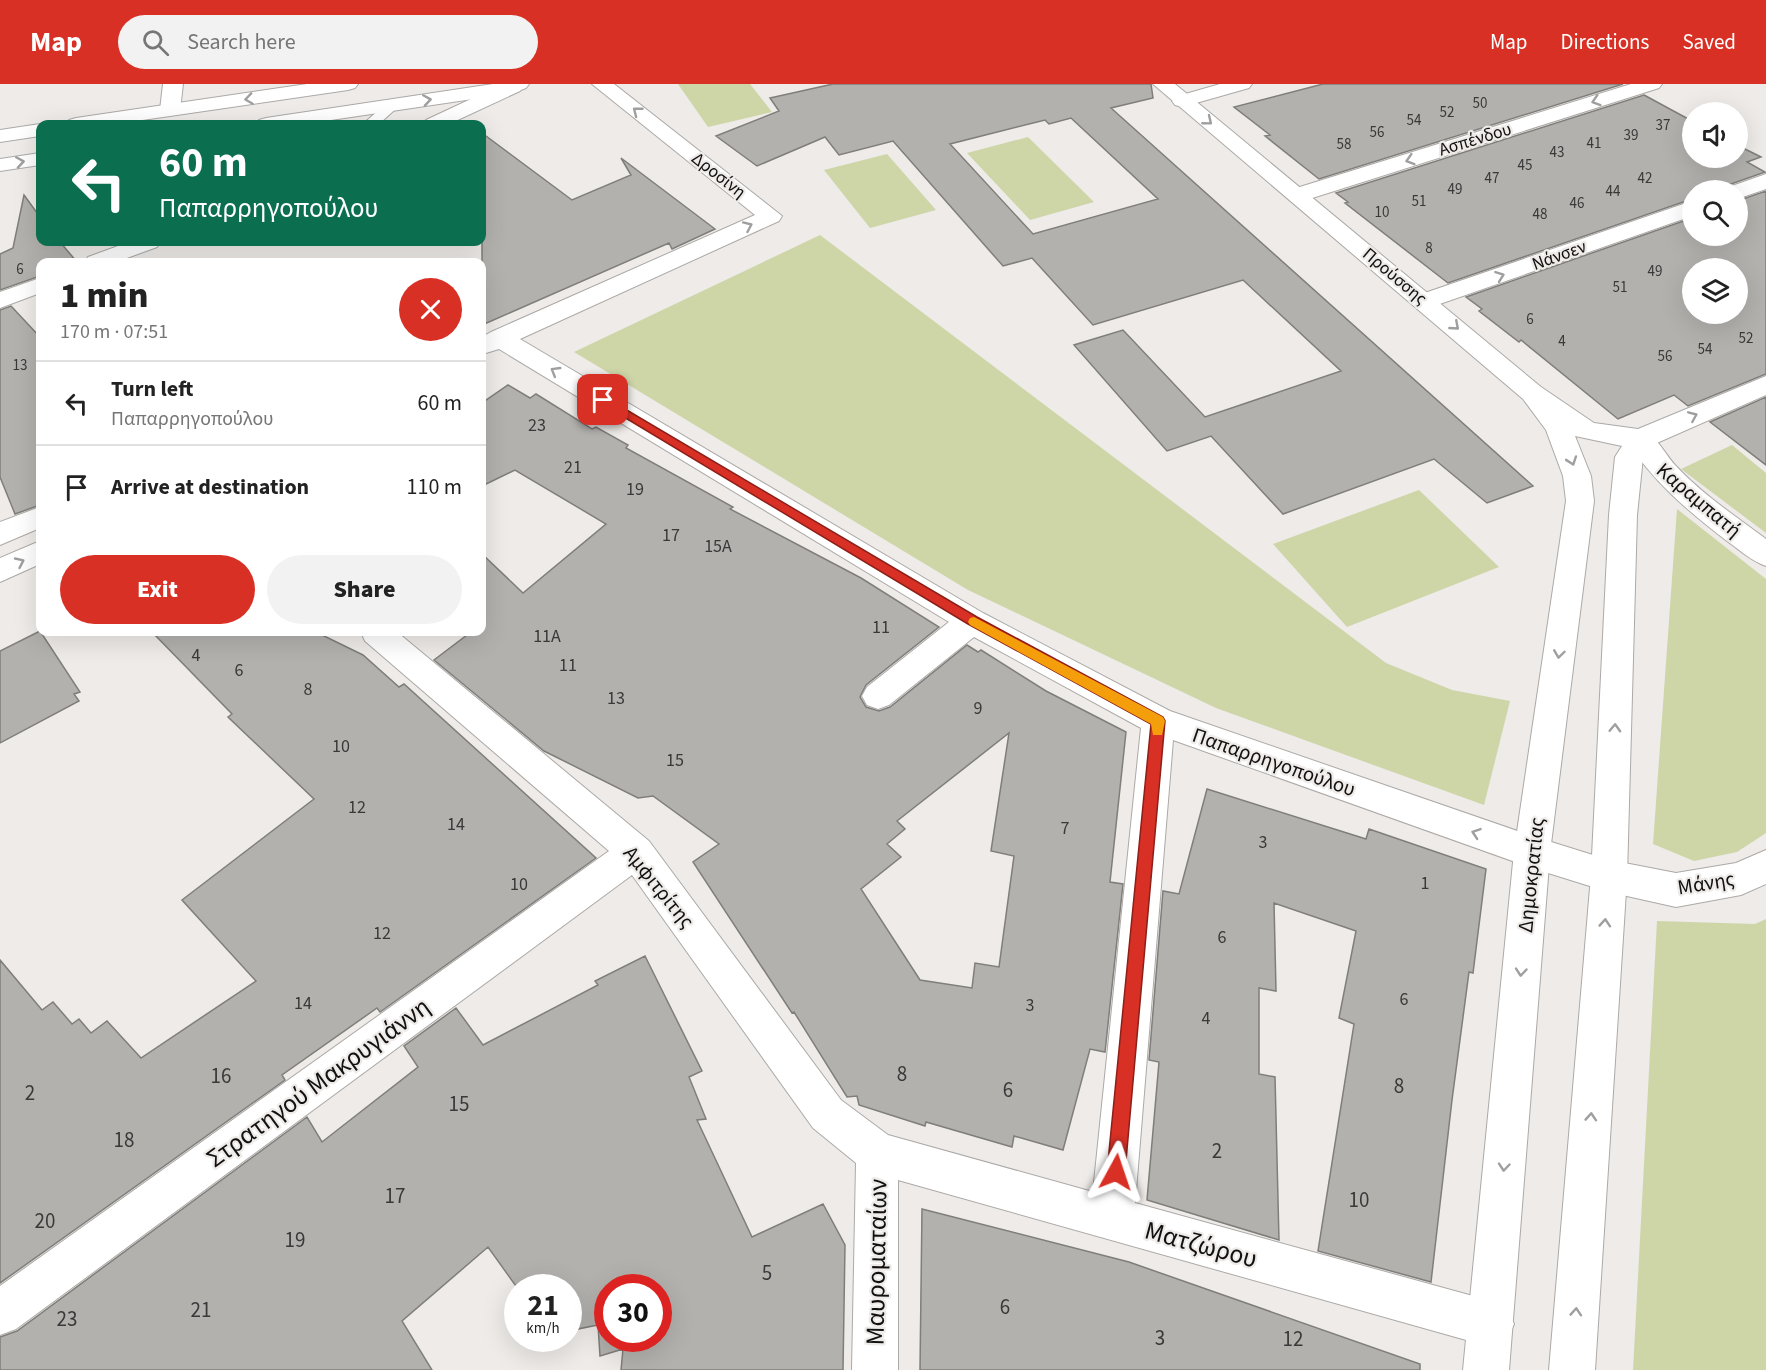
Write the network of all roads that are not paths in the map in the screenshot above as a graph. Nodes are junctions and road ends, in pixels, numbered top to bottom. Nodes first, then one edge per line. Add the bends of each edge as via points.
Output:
1 (173, 84) edge
2 (348, 84) edge
3 (602, 84) edge
4 (1163, 84) edge
5 (1242, 84) edge
6 (1652, 84) edge
7 (516, 85) edge
8 (1182, 100) junction
9 (393, 105) junction
10 (170, 110) junction
11 (103, 120) edge
12 (294, 120) edge
13 (375, 120) edge
14 (442, 120) edge
15 (36, 131) edge
16 (0, 136) edge
17 (36, 160) edge
18 (0, 165) edge
19 (1766, 181) edge
20 (1748, 188) edge
21 (1298, 195) junction
22 (1682, 211) edge
23 (138, 246) edge
24 (107, 258) edge
25 (36, 287) edge
26 (0, 301) edge
27 (1425, 301) junction
28 (488, 339) edge
29 (1765, 386) edge
30 (1532, 393) junction
31 (1640, 439) junction
32 (36, 518) edge
33 (0, 534) edge
34 (36, 554) edge
35 (1766, 555) edge
36 (0, 571) edge
37 (972, 621) junction
38 (381, 636) edge
39 (878, 696) dead end
40 (1158, 721) junction
41 (636, 852) junction
42 (1532, 852) junction
43 (1766, 866) edge
44 (1609, 876) junction
45 (877, 1153) junction
46 (1112, 1219) junction
47 (0, 1313) edge
48 (1491, 1324) junction
49 (875, 1370) edge
50 (1486, 1370) edge
51 (1572, 1370) edge

1 - 10 street
2 -> 10 street
28 -> 3 street, Δροσίνη via 771,216
4 - 8 street, Προύσσης
5 - 8 street
6 -> 21 street, Ασπένδου
9 -> 7 street
7 - 14 street
8 -> 21 street, Προύσσης
9 - 12 street
9 - 13 lane
10 - 11 street
15 - 16 street
18 -> 17 street
19 - 20 street
21 - 27 street, Προύσσης
27 -> 22 street, Νάνσεν
23 - 24 street
25 - 26 street
27 -> 30 street, Προύσσης
37 -> 28 street, Παπαρρηγοπούλου
31 -> 29 street
30 - 31 street, Προύσσης via 1584,429
30 -> 42 street, Δημοκρατίας via 1559,428 1577,476 1580,501
31 - 35 street, Καραμπατή via 1652,460 1674,483
44 -> 31 street via 1623,515 1629,458
32 - 33 street
36 -> 34 street
37 - 39 street
37 - 40 street, Παπαρρηγοπούλου
38 - 41 street, Αμφιτρίτης
42 -> 40 street, Παπαρρηγοπούλου
40 - 46 street
41 - 45 street, Αμφιτρίτης via 827,1114
41 - 47 street, Στρατηγού Μακρυγιάννη
42 - 44 street, Παπαρρηγοπούλου
42 -> 48 street, Δημοκρατίας
43 - 44 street, Μάνης via 1741,879 1676,890
51 -> 44 street
45 - 46 street, Ματζώρου
45 - 49 street, Μαυροματαίων
46 - 48 street, Ματζώρου
48 - 50 street, Δημοκρατίας

